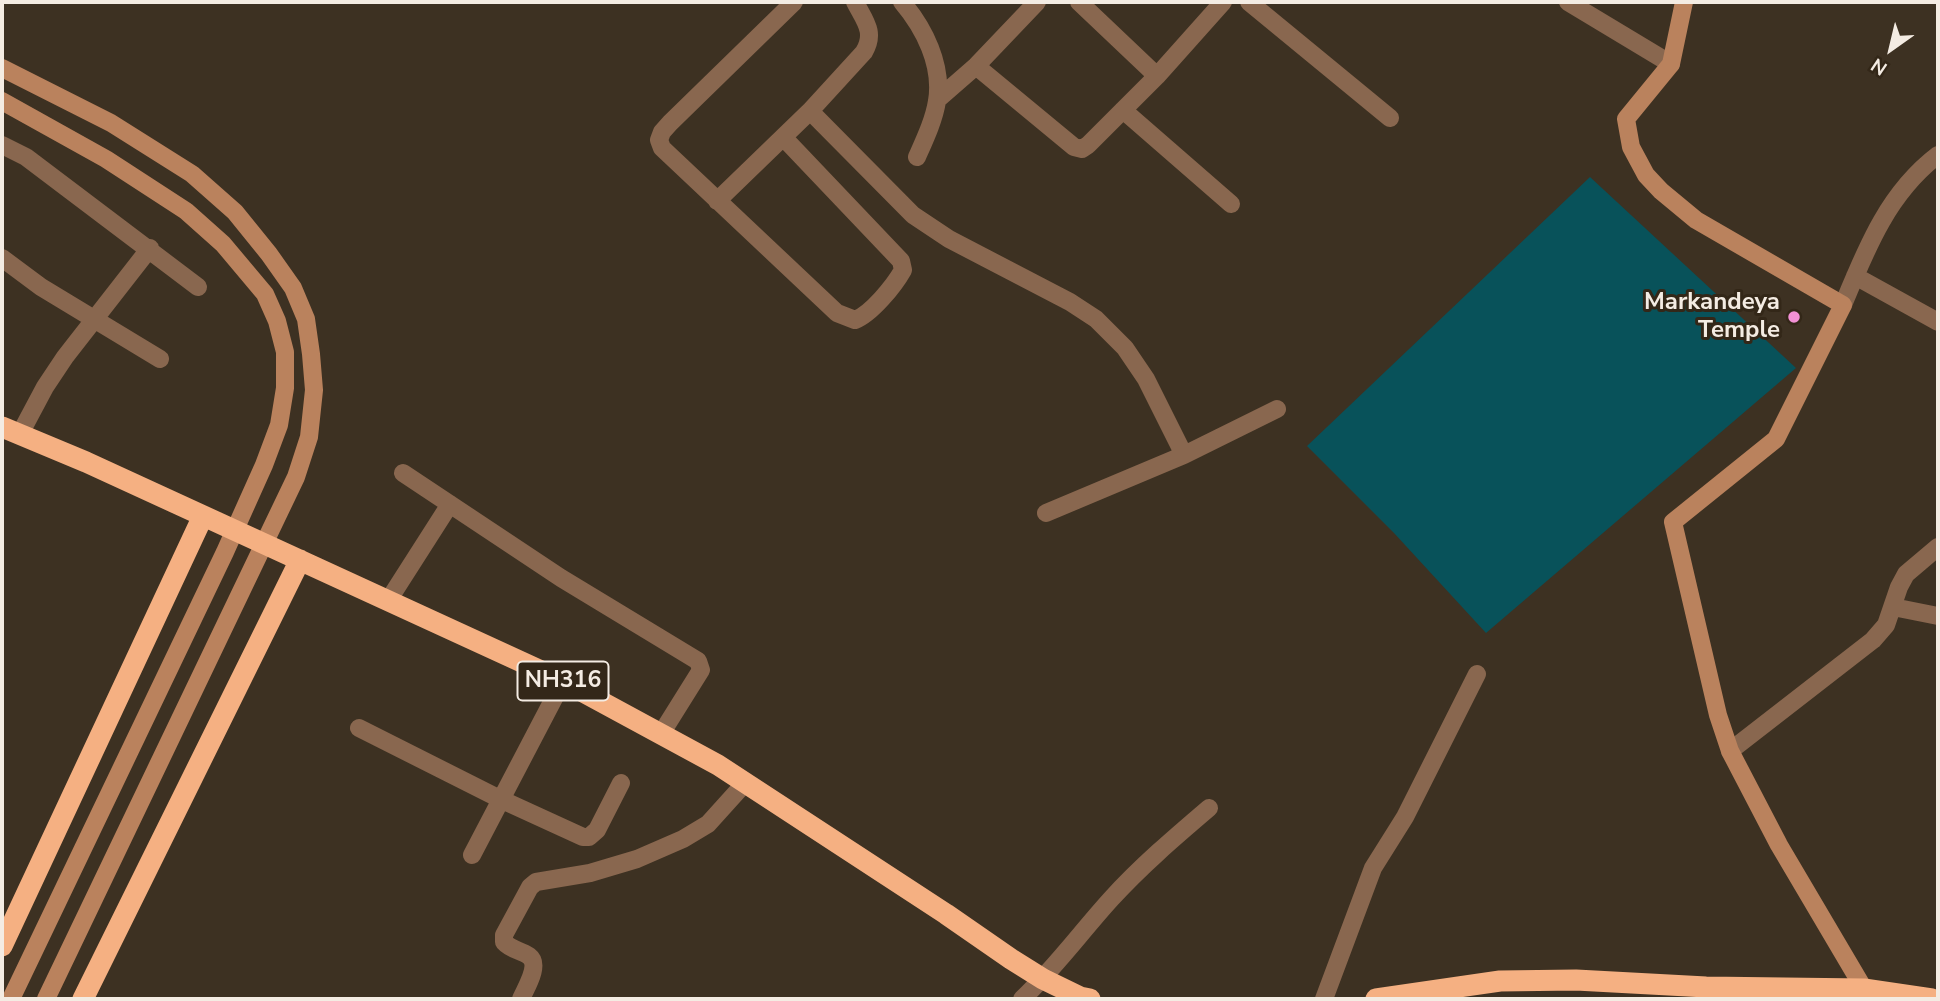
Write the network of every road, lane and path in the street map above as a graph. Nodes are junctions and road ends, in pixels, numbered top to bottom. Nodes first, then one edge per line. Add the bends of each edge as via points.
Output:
1 (794, 2) edge
2 (855, 2) edge
3 (902, 2) edge
4 (1037, 2) edge
5 (1079, 2) edge
6 (1223, 2) edge
7 (1249, 2) edge
8 (1568, 2) edge
9 (1684, 2) edge
10 (1671, 64) junction
11 (976, 66) junction
12 (2, 68) edge
13 (1157, 76) junction
14 (937, 100) junction
15 (2, 102) edge
16 (1123, 110) junction
17 (810, 111) junction
18 (1390, 118) dead end
19 (783, 137) junction
20 (2, 145) edge
21 (1938, 155) edge
22 (917, 158) dead end
23 (717, 201) junction
24 (1231, 204) dead end
25 (150, 248) junction
26 (2, 258) edge
27 (1855, 276) junction
28 (198, 287) dead end
29 (1843, 305) junction
30 (93, 318) junction
31 (1938, 323) edge
32 (160, 359) dead end
33 (1277, 409) dead end
34 (11, 431) edge
35 (1184, 455) junction
36 (403, 473) dead end
37 (450, 504) junction
38 (1046, 513) dead end
39 (202, 516) junction
40 (1938, 547) edge
41 (300, 560) junction
42 (388, 601) junction
43 (1893, 607) junction
44 (1938, 616) edge
45 (1477, 674) dead end
46 (564, 681) junction
47 (359, 729) dead end
48 (661, 734) junction
49 (1730, 751) junction
50 (621, 783) dead end
51 (745, 783) junction
52 (500, 799) junction
53 (1209, 808) dead end
54 (472, 855) dead end
55 (2, 946) edge
56 (1044, 979) junction
57 (1868, 994) edge
58 (10, 999) edge
59 (46, 999) edge
60 (83, 999) edge
61 (521, 999) edge
62 (1022, 999) edge
63 (1090, 999) edge
64 (1324, 999) edge
65 (1376, 999) edge
66 (1932, 999) edge

1 - 23 street via 659,139 662,148
2 - 17 street via 870,42
3 - 14 street via 924,30 933,57
4 - 11 street
5 - 13 street
6 - 13 street
7 - 18 street
8 - 10 street
9 - 10 main road
10 - 29 main road via 1626,119 1631,147 1646,175 1696,220
11 - 14 street
11 - 16 street via 1074,147 1088,145
12 - 59 main road via 111,123 192,174 235,212 293,288 306,319 314,390 309,437 296,477
13 - 16 street
14 - 22 street
15 - 58 main road via 106,159 186,211 223,244 265,294 285,352 279,425 264,465
16 - 24 street
17 - 19 street
17 - 35 street via 913,215 1096,319 1125,348 1146,379
19 - 23 street
19 - 23 street via 901,261 898,279 863,317 855,320 837,313
20 - 25 street via 26,157
21 - 27 street via 1887,209
25 - 28 street
25 - 30 street
26 - 30 street
27 - 29 street
27 - 31 street
29 - 49 main road via 1776,439 1673,522
30 - 32 street
30 - 34 street
33 - 35 street
34 - 39 highway, NH316
35 - 38 street
36 - 37 street
37 - 42 street
37 - 48 street via 698,661 701,670
39 - 41 highway, NH316
39 - 55 highway
40 - 43 street via 1906,574
41 - 42 highway, NH316
41 - 60 highway
42 - 46 highway, NH316
43 - 44 street
43 - 49 street via 1873,640
45 - 64 street via 1405,817 1373,868
46 - 48 highway, NH316
46 - 52 street
47 - 52 street
48 - 51 highway, NH316
49 - 57 main road via 1779,845
50 - 52 street via 589,837
51 - 56 highway, NH316
51 - 61 street via 708,824 683,838 637,859 530,887 504,935 509,947 533,961
52 - 54 street
53 - 56 street via 1150,858
56 - 62 street
56 - 63 highway, NH316
57 - 65 highway via 1576,980 1500,981
57 - 66 highway

